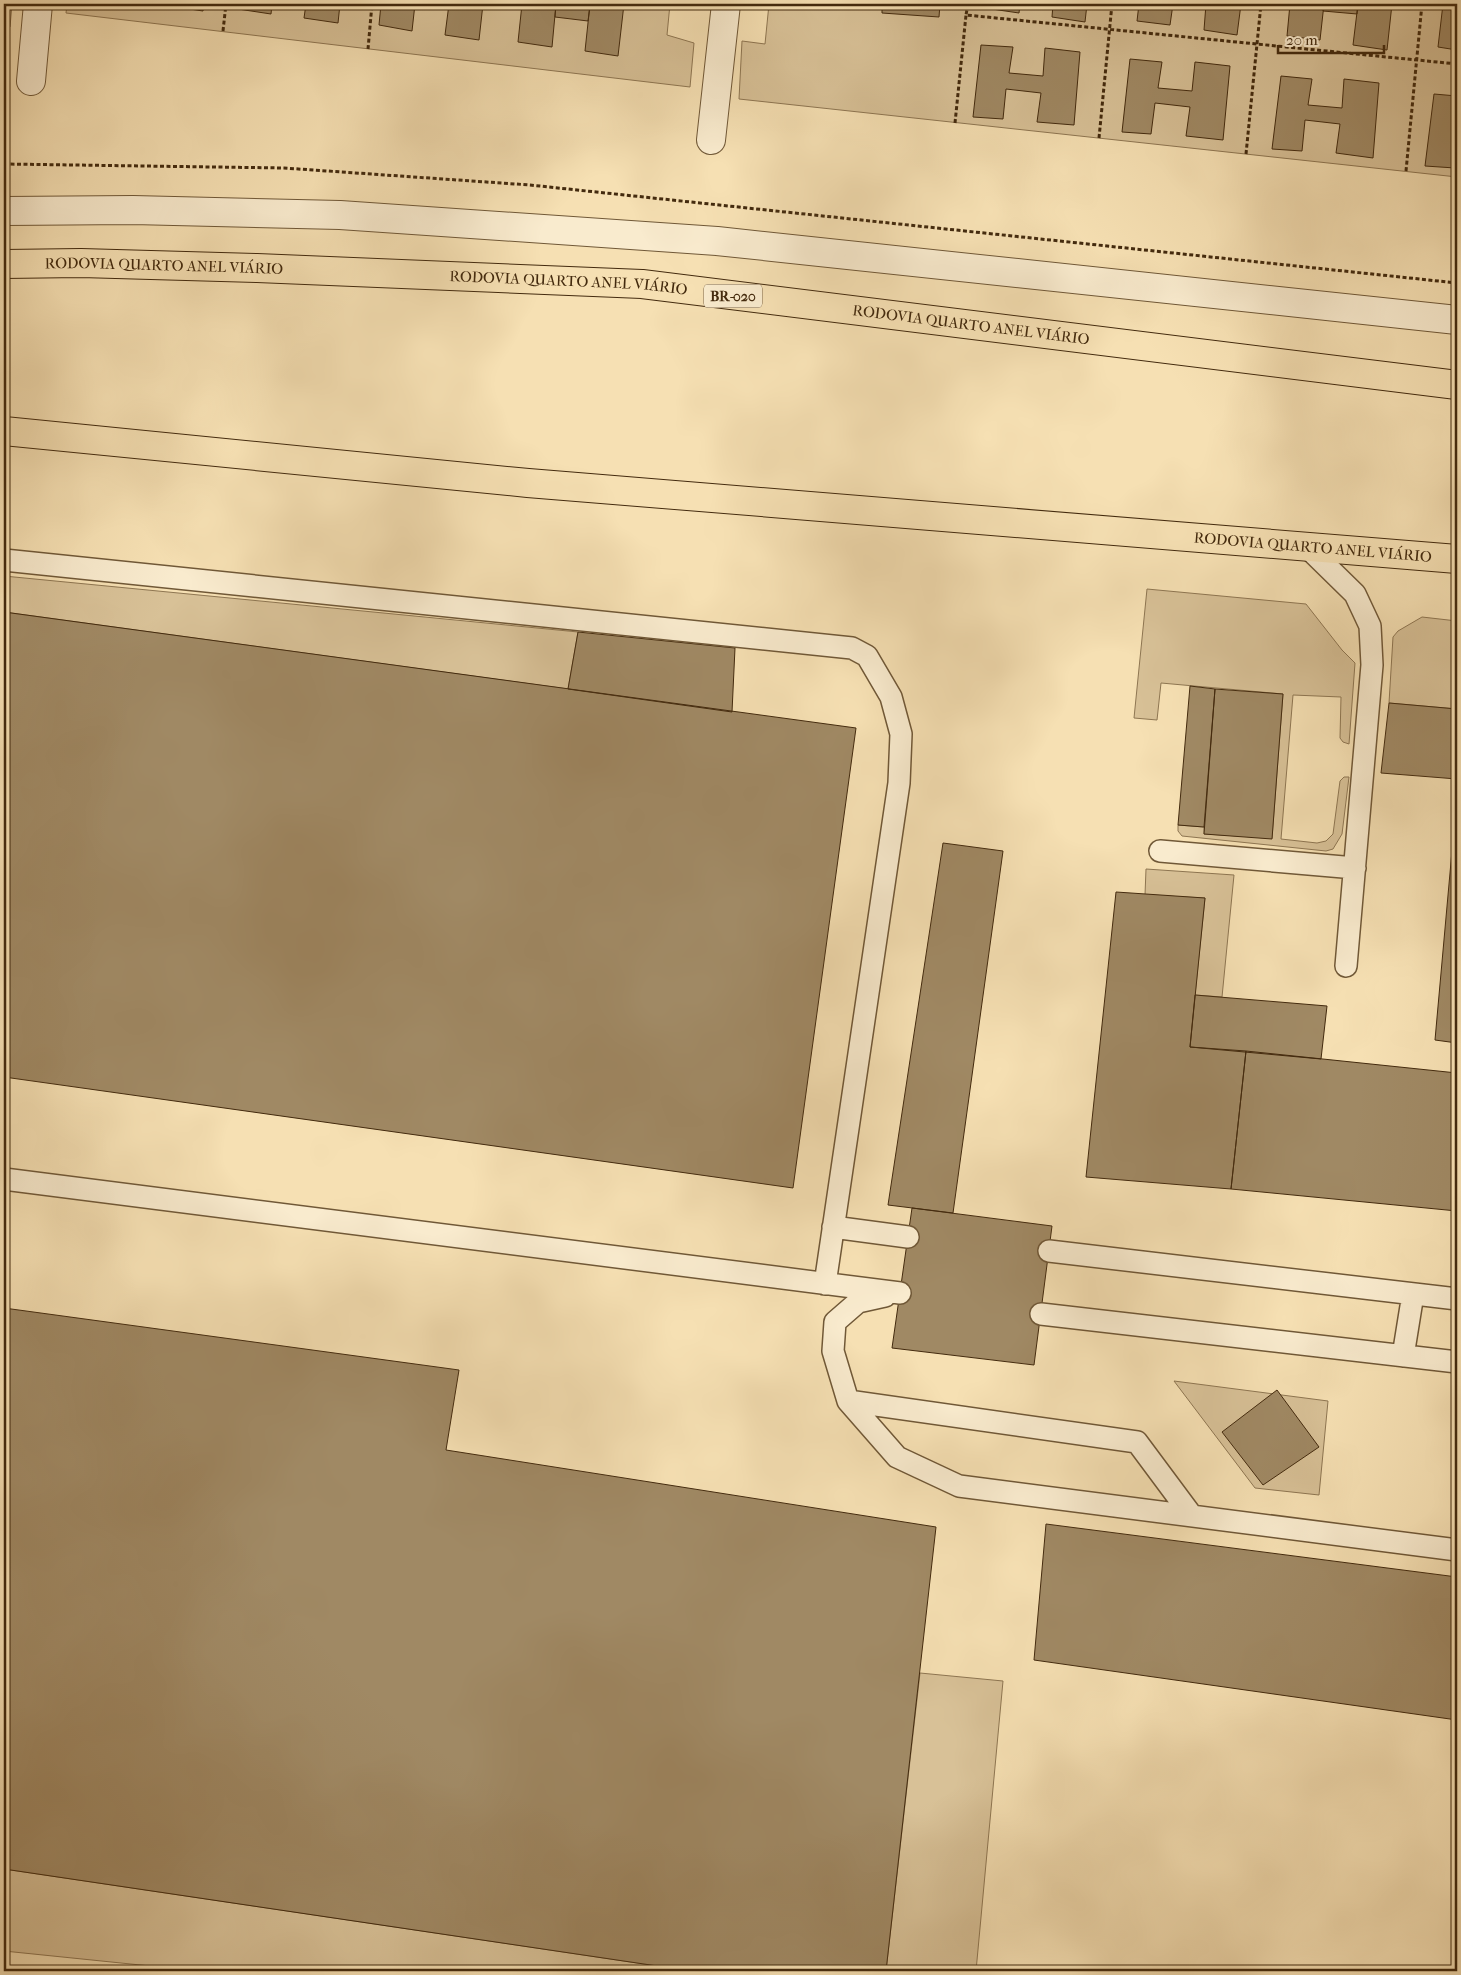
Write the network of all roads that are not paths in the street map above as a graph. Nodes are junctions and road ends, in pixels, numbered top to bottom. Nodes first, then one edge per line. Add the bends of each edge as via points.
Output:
1 (38, 4) edge
2 (726, 4) edge
3 (30, 80) dead end
4 (711, 140) dead end
5 (4, 211) edge
6 (4, 264) edge
7 (1457, 320) edge
8 (1457, 385) edge
9 (4, 430) edge
10 (1306, 546) junction
11 (4, 560) edge
12 (1457, 560) edge
13 (1160, 851) dead end
14 (1355, 868) junction
15 (1346, 966) dead end
16 (6, 1177) edge
17 (832, 1227) junction
18 (908, 1237) dead end
19 (1049, 1251) dead end
20 (825, 1284) junction
21 (1413, 1294) junction
22 (1457, 1299) edge
23 (1040, 1314) dead end
24 (1403, 1356) junction
25 (1457, 1362) edge
26 (848, 1401) junction
27 (1192, 1516) junction
28 (1457, 1550) edge

1 - 3 street
2 - 4 street
5 - 7 street via 340,215 708,240
6 - 8 highway, RODOVIA QUARTO ANEL VIÁRIO / BR-020 via 247,268 642,284
9 - 10 highway, RODOVIA QUARTO ANEL VIÁRIO via 528,483
10 - 12 highway, RODOVIA QUARTO ANEL VIÁRIO
10 - 14 lane via 1355,594 1370,626 1372,666 1357,758
11 - 17 lane via 852,648 868,656 891,697 896,715 900,734 899,782
13 - 14 lane
14 - 15 lane
16 - 20 lane
17 - 18 lane
17 - 20 lane
19 - 21 lane
20 - 26 lane via 900,1293 858,1302 835,1322 833,1352
21 - 22 lane
21 - 24 lane
23 - 24 lane
24 - 25 lane
26 - 27 lane via 897,1457 958,1486
26 - 27 lane via 1136,1442
27 - 28 lane

